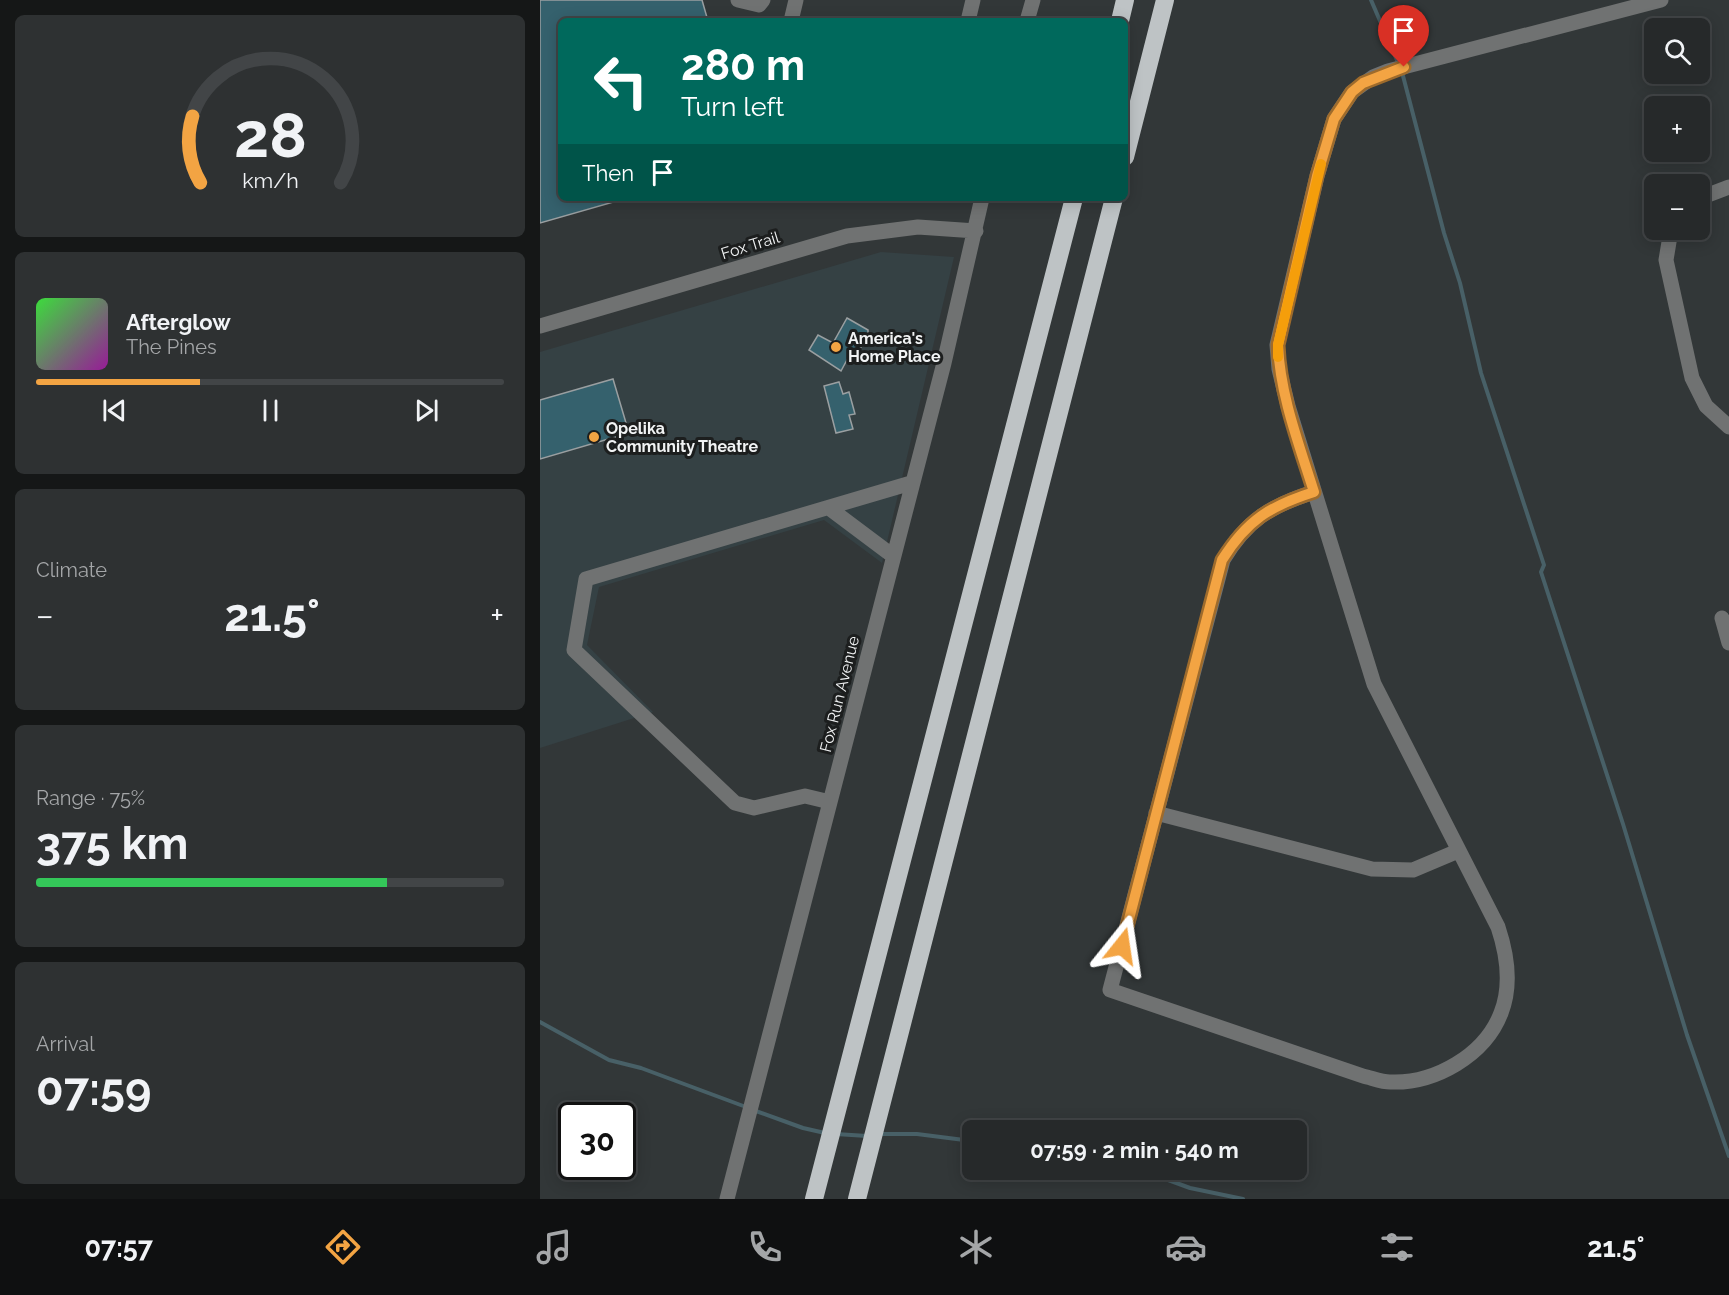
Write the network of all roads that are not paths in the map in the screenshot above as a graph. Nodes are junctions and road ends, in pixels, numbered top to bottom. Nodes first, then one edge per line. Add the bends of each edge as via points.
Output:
1 (738, 0) edge
2 (764, 0) edge
3 (796, 0) edge
4 (973, 0) edge
5 (1033, 0) edge
6 (1125, 0) edge
7 (1166, 0) edge
8 (1661, 0) edge
9 (792, 18) edge
10 (969, 18) edge
11 (1028, 18) edge
12 (1121, 18) edge
13 (1128, 145) edge
14 (1729, 187) edge
15 (1710, 194) edge
16 (981, 201) edge
17 (1073, 201) edge
18 (1113, 201) edge
19 (976, 231) junction
20 (1669, 240) edge
21 (540, 326) edge
22 (1729, 427) edge
23 (911, 483) junction
24 (1314, 492) junction
25 (829, 508) junction
26 (893, 556) junction
27 (1722, 618) dead end
28 (1729, 643) edge
29 (830, 802) junction
30 (1156, 813) junction
31 (1458, 851) junction
32 (727, 1199) edge
33 (814, 1199) edge
34 (857, 1199) edge

1 - 2 street via 759,5
3 - 9 street
4 - 10 street
5 - 11 street
6 - 12 highway
7 - 13 highway
8 - 24 street via 1388,71 1352,92 1334,119 1317,176 1278,345 1288,406
14 - 15 street
16 - 19 street, Fox Run Avenue
17 - 33 highway
18 - 34 highway
19 - 21 street, Fox Trail via 918,226 847,236
19 - 23 street, Fox Run Avenue
20 - 22 street via 1666,260 1692,378 1706,406
23 - 25 street
23 - 26 street, Fox Run Avenue
24 - 30 street via 1272,508 1252,522 1222,560
24 - 31 street via 1374,684
25 - 26 street
25 - 29 street via 586,579 574,650 735,803 754,808 805,796
26 - 29 street, Fox Run Avenue
27 - 28 street
29 - 32 street, Fox Run Avenue
30 - 31 street via 1372,869 1413,870
30 - 31 street via 1110,990 1390,1082 1443,1072 1482,1042 1501,1012 1508,968 1504,944

